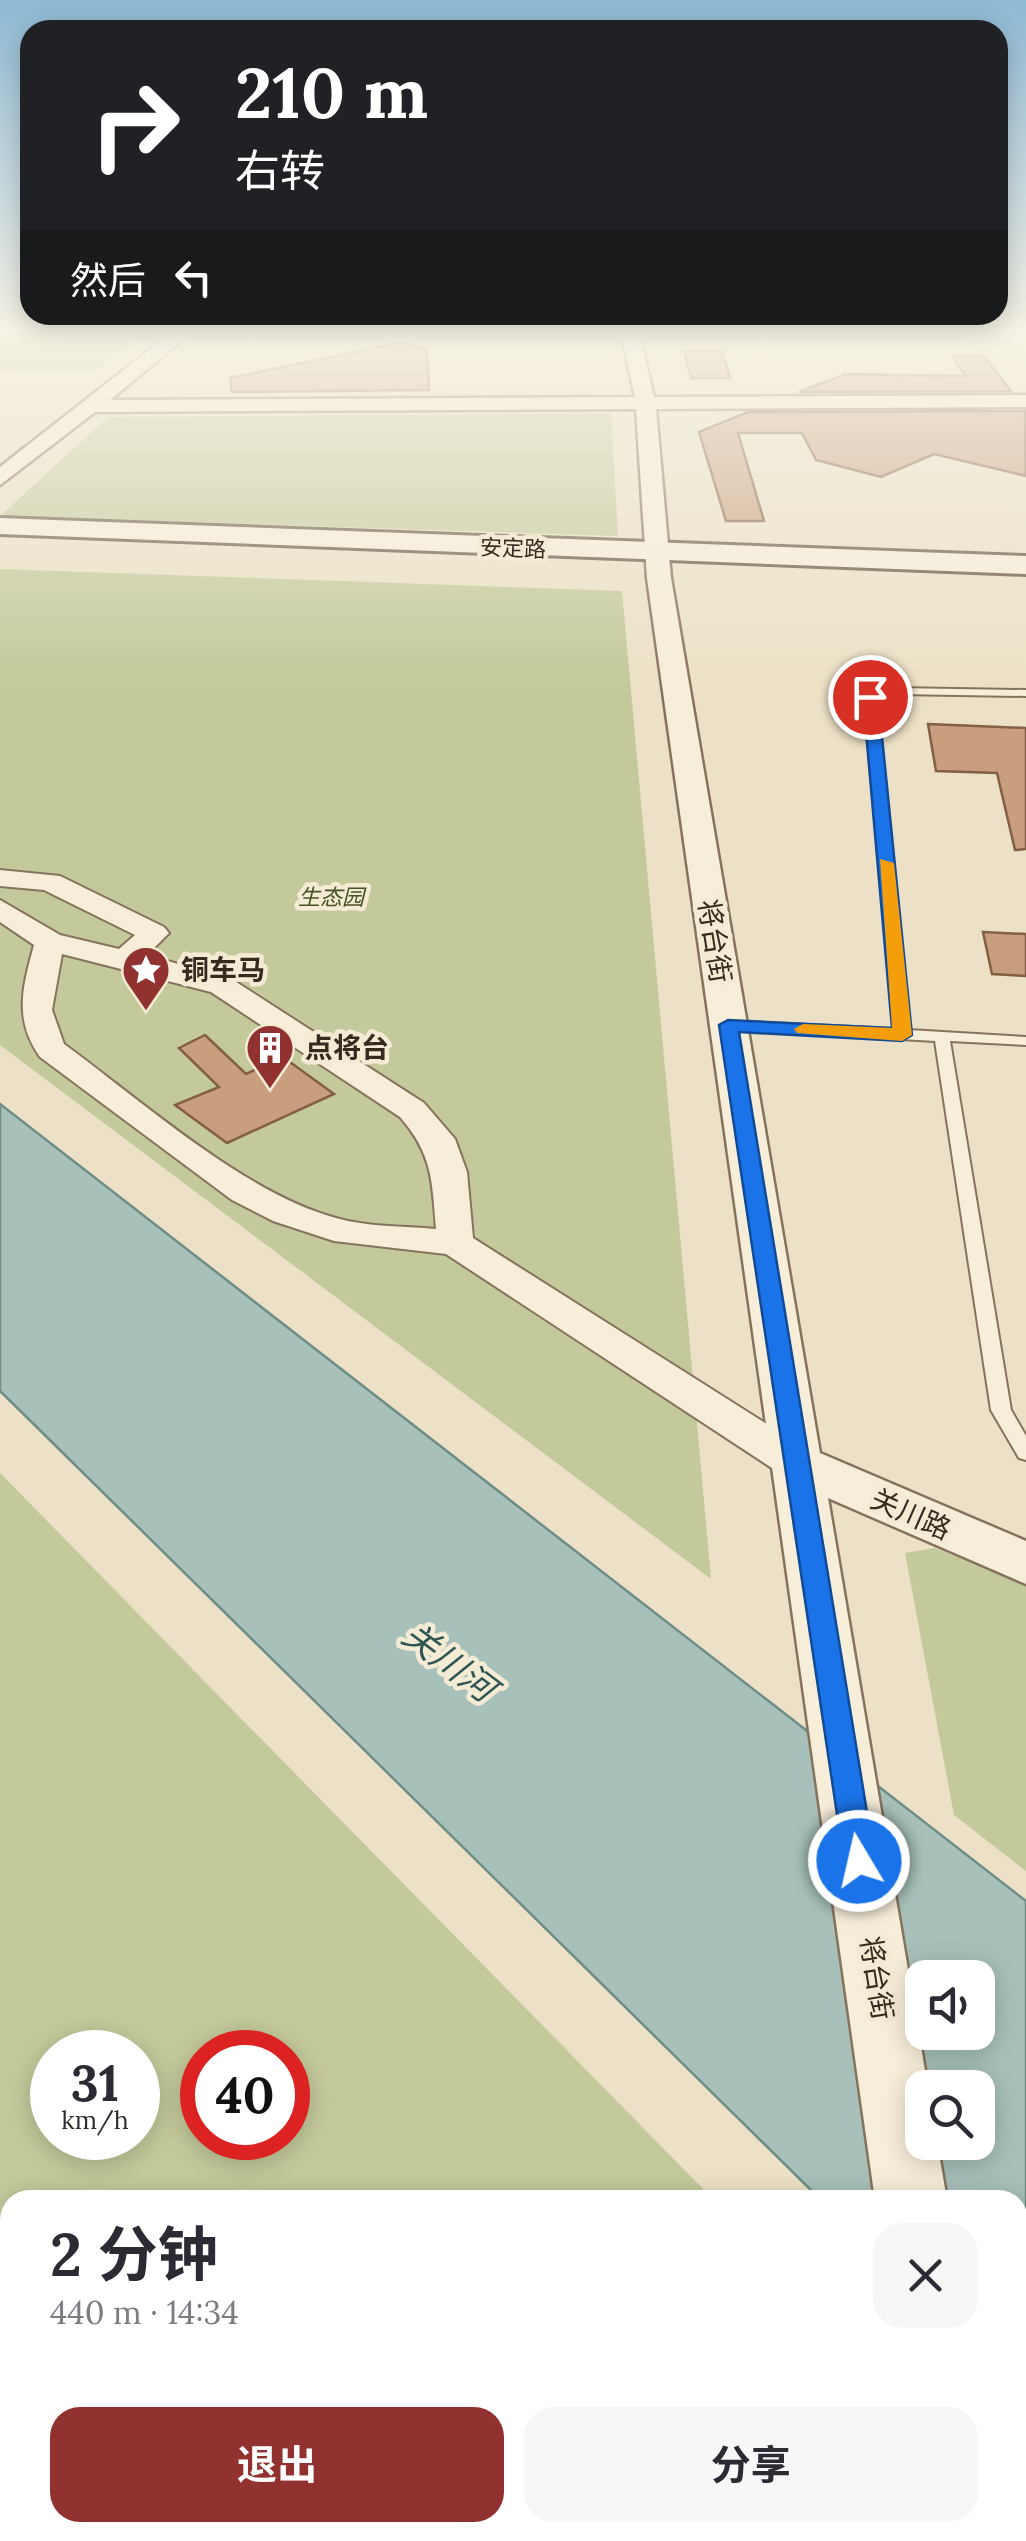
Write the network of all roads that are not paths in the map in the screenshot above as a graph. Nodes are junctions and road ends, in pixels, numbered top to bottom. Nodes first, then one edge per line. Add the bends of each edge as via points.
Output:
1 (28, 452) edge
2 (650, 452) edge
3 (5, 469) edge
4 (0, 526) edge
5 (0, 555) edge
6 (1026, 564) edge
7 (659, 566) junction
8 (1026, 590) edge
9 (1026, 694) edge
10 (0, 878) edge
11 (0, 909) edge
12 (50, 942) junction
13 (126, 959) junction
14 (728, 1025) junction
15 (902, 1035) junction
16 (942, 1037) junction
17 (1026, 1041) edge
18 (456, 1244) junction
19 (1026, 1453) edge
20 (796, 1463) junction
21 (1026, 1564) edge
22 (909, 2190) edge

1 - 3 street
2 - 7 street, 将台街
4 - 7 main road, 安定路
5 - 7 main road, 安定路
6 - 7 main road, 安定路
7 - 8 main road, 安定路
7 - 14 street, 将台街
9 - 15 lane via 896,690 870,697
10 - 13 street via 50,882 154,932
11 - 12 street
12 - 13 street
12 - 18 street via 35,1026 51,1050 245,1192 286,1213 334,1230
13 - 18 street via 222,986 412,1110 438,1138 449,1172
14 - 15 lane
14 - 20 street, 将台街
15 - 16 lane
16 - 17 lane
16 - 19 lane via 1001,1410
18 - 20 street
20 - 21 street, 关川路
20 - 22 street, 将台街

